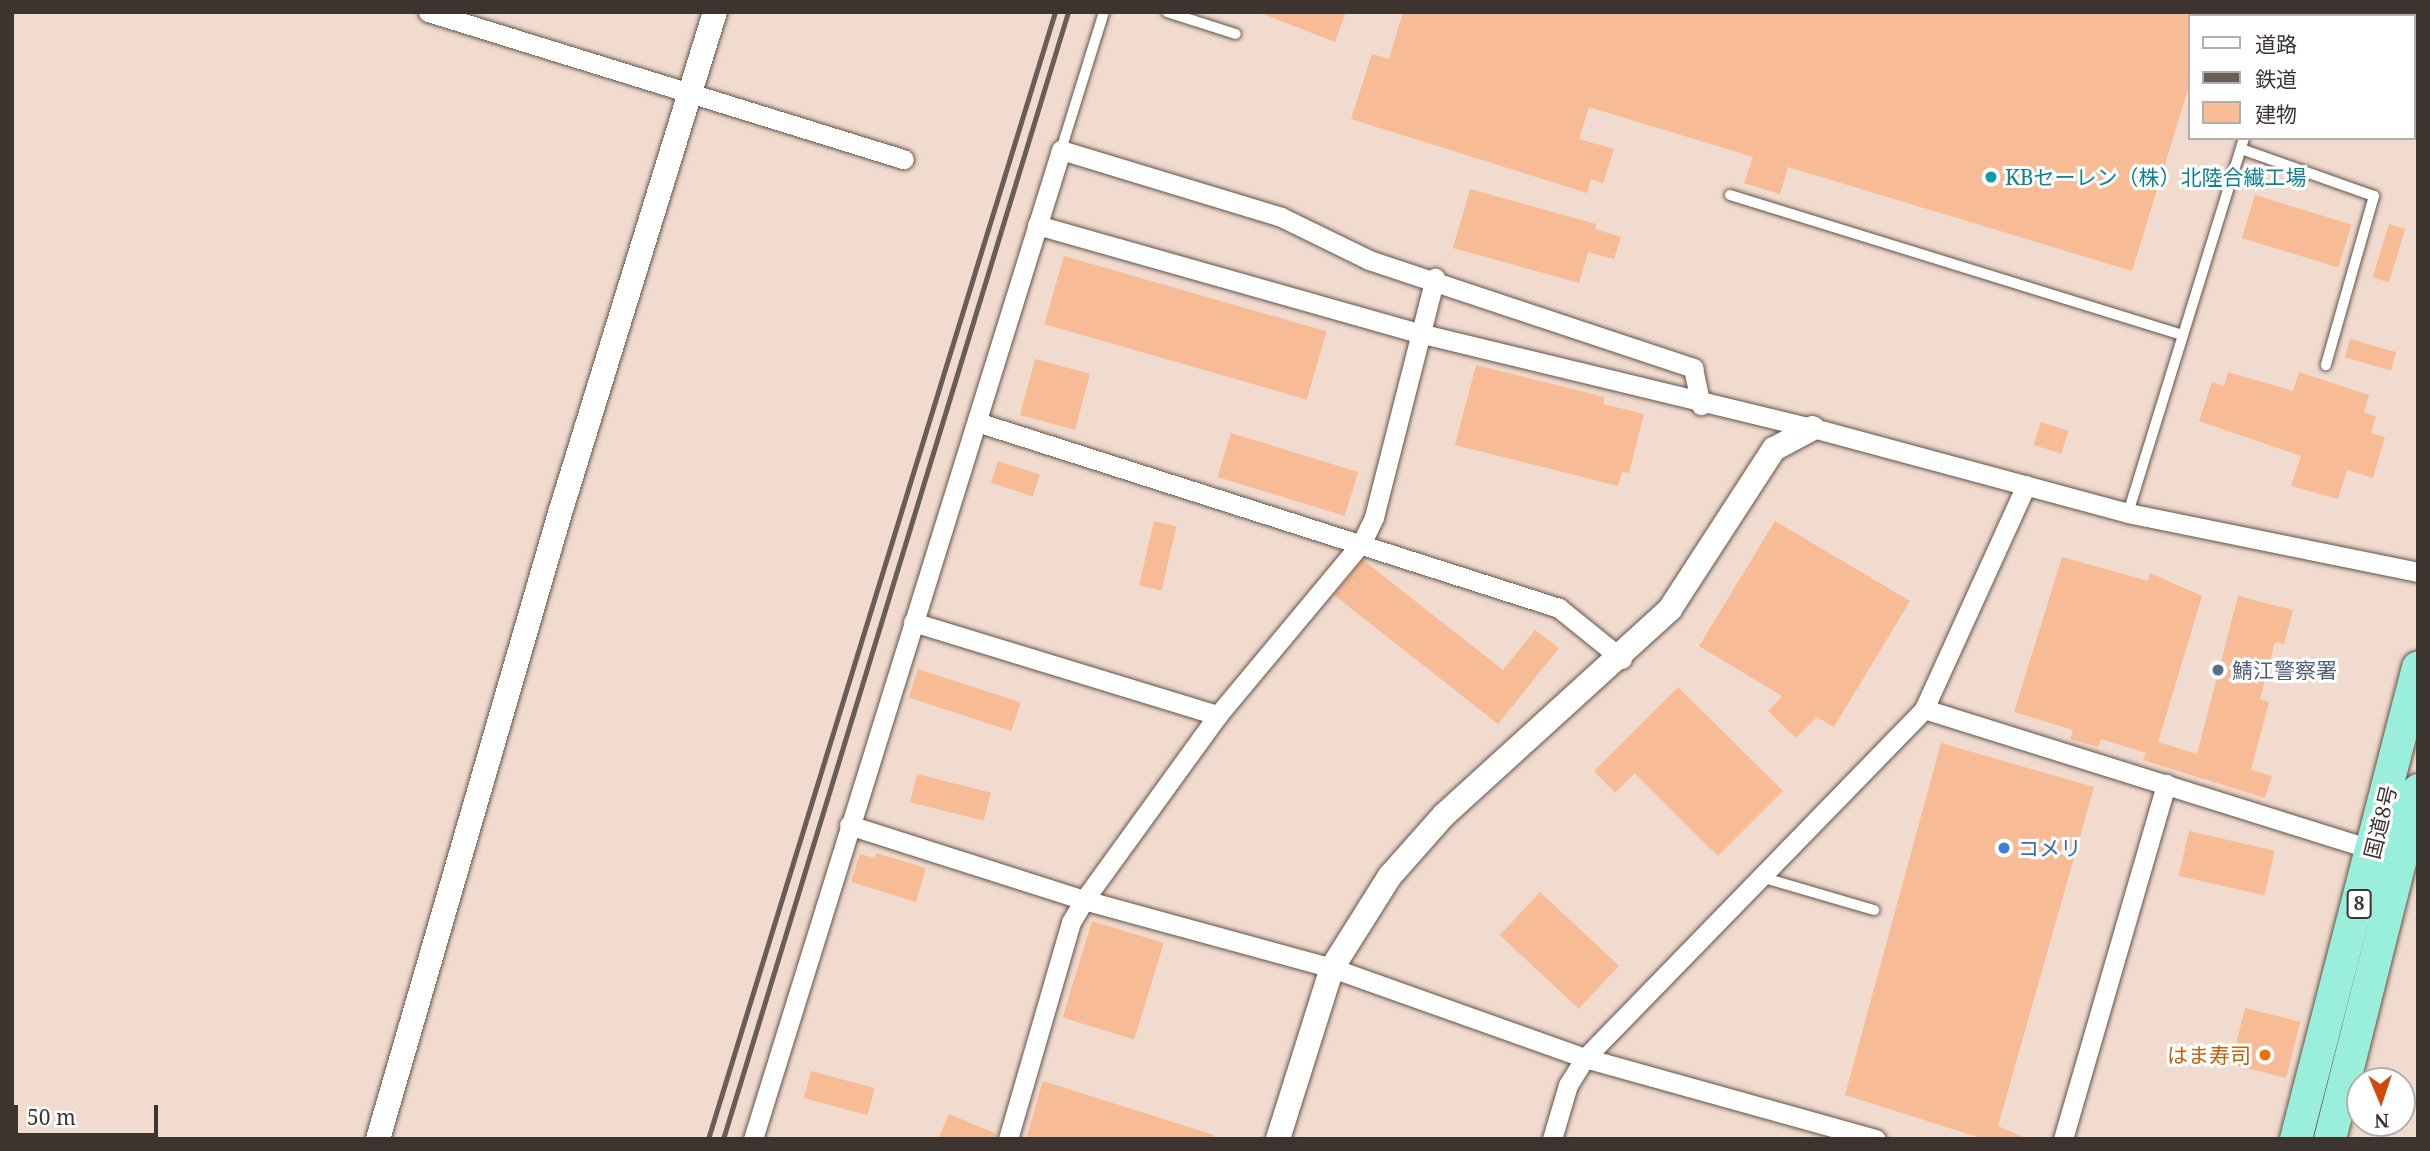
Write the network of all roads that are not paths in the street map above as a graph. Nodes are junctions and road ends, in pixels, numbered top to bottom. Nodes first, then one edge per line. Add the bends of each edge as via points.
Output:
1 (428, 12) edge
2 (715, 12) edge
3 (1104, 12) edge
4 (1167, 12) edge
5 (1236, 34) dead end
6 (690, 95) junction
7 (2243, 140) edge
8 (2241, 149) junction
9 (1061, 150) junction
10 (904, 159) dead end
11 (1730, 195) dead end
12 (1037, 225) junction
13 (1435, 278) junction
14 (1423, 334) junction
15 (2183, 335) junction
16 (2326, 365) dead end
17 (1701, 405) junction
18 (977, 422) junction
19 (1813, 428) junction
20 (2026, 485) junction
21 (2127, 513) junction
22 (1362, 542) junction
23 (2418, 572) edge
24 (913, 622) junction
25 (1622, 659) junction
26 (2418, 668) edge
27 (1924, 709) junction
28 (1218, 715) junction
29 (2166, 784) junction
30 (2418, 790) edge
31 (849, 825) junction
32 (2374, 850) junction
33 (1761, 877) junction
34 (1084, 900) junction
35 (1874, 910) dead end
36 (1332, 968) junction
37 (1585, 1058) junction
38 (1830, 1133) edge
39 (379, 1139) edge
40 (752, 1139) edge
41 (1008, 1139) edge
42 (1278, 1139) edge
43 (1552, 1139) edge
44 (1876, 1139) edge
45 (2063, 1139) edge
46 (2296, 1139) edge
47 (2330, 1139) edge

1 - 6 street
2 - 6 street
3 - 9 lane
4 - 5 lane
6 - 10 street
6 - 39 street
7 - 8 lane
8 - 15 lane
8 - 16 lane via 2374,196
9 - 12 street
9 - 13 street via 1281,217 1369,260
11 - 15 lane
12 - 14 street
12 - 18 street
13 - 14 street
13 - 17 street via 1693,368
14 - 17 street
14 - 22 street via 1374,517
15 - 21 lane
17 - 19 street
18 - 22 street
18 - 24 street
19 - 20 street
19 - 25 street via 1773,449 1670,609
20 - 21 street
20 - 27 street
21 - 23 street
22 - 25 street via 1559,608
22 - 28 street
24 - 28 street
24 - 31 street
25 - 36 street via 1444,815 1390,876
26 - 32 highway, 国道8号 / 8
27 - 29 street
27 - 33 street
28 - 34 street
29 - 32 street
29 - 45 street
30 - 47 highway, 国道8号 / 8
31 - 34 street
31 - 40 street
32 - 46 highway, 国道8号 / 8
33 - 35 lane
33 - 37 street
34 - 36 street
34 - 41 street via 1071,922
36 - 37 street
36 - 42 street
37 - 38 street
37 - 43 street via 1568,1085
38 - 44 street

